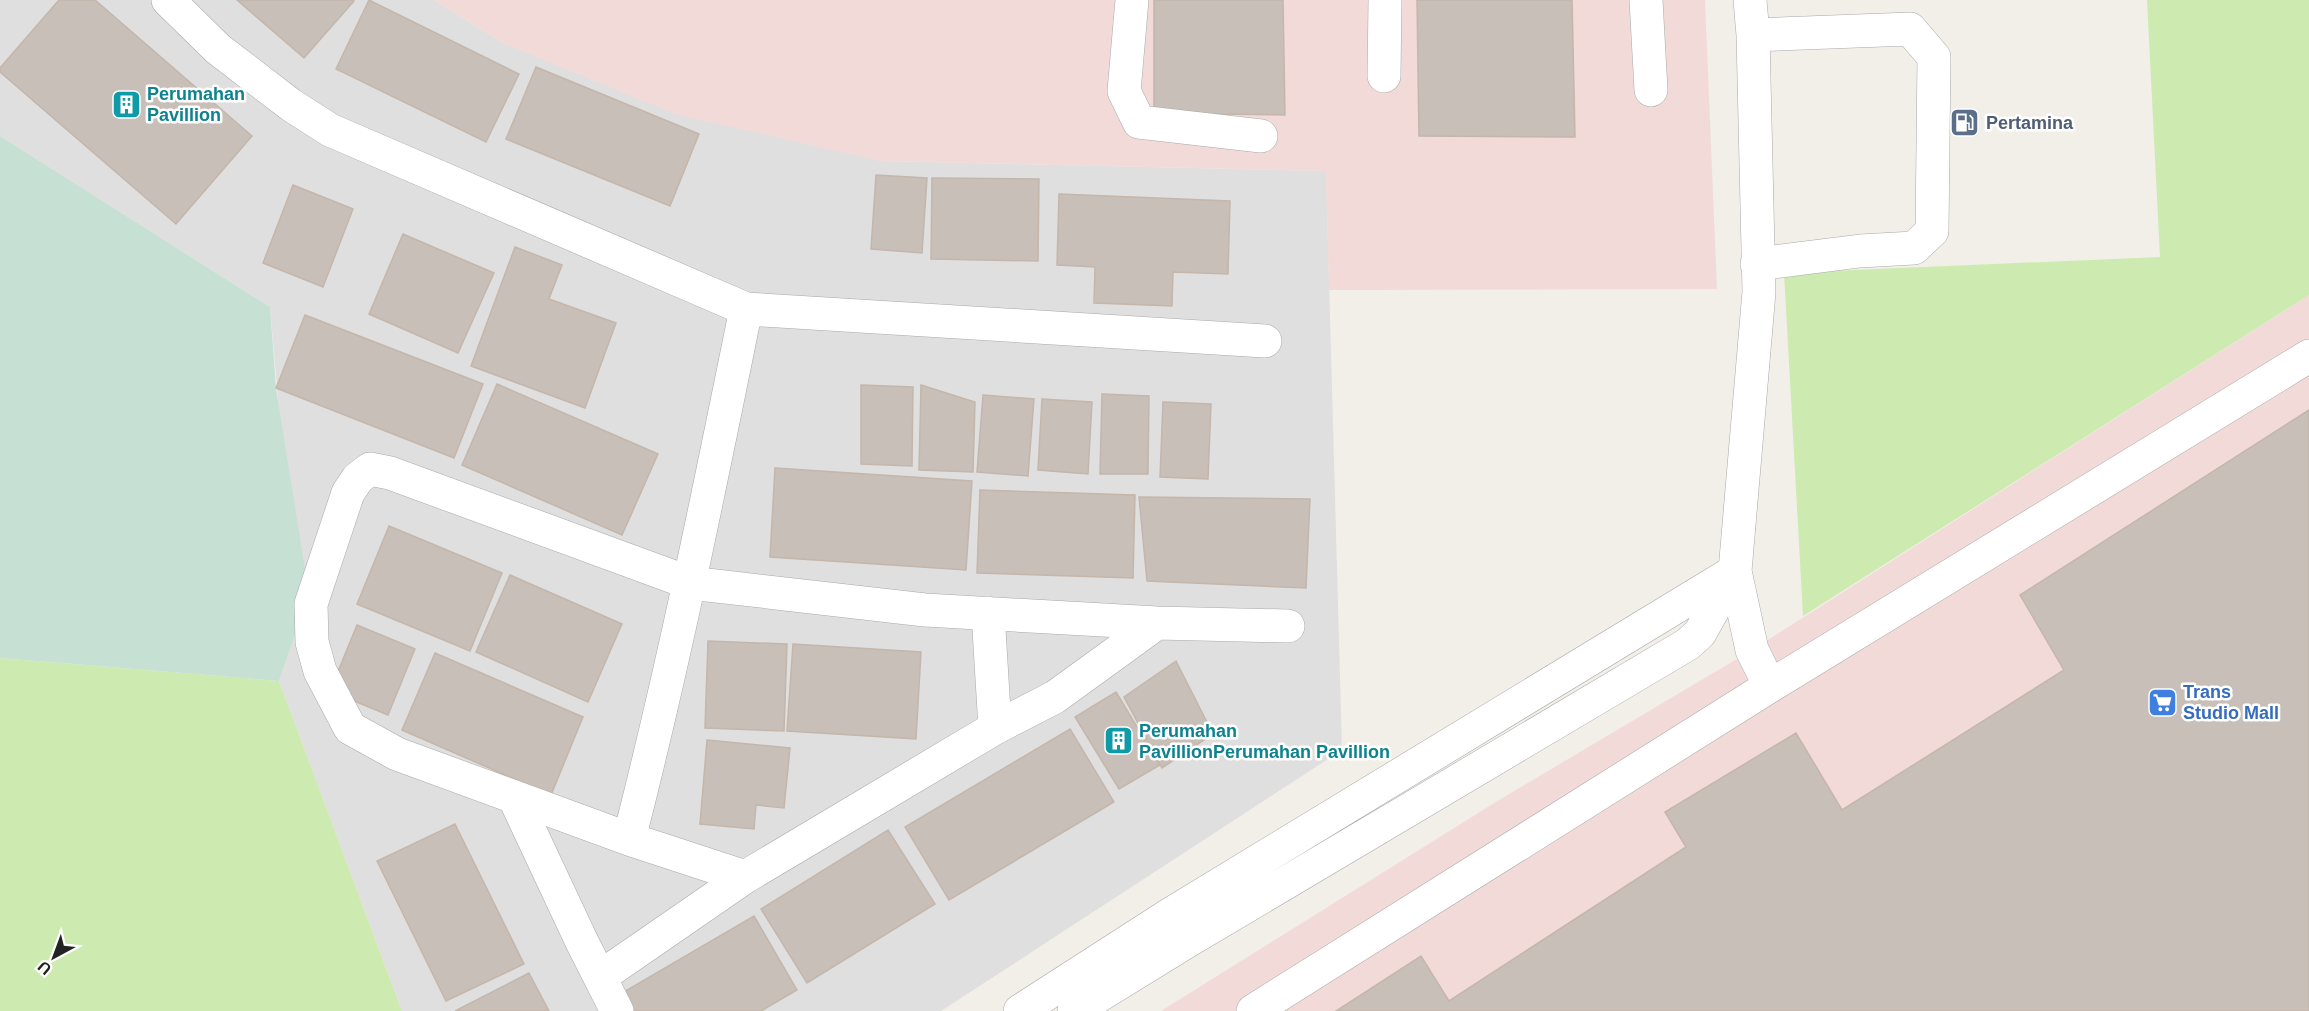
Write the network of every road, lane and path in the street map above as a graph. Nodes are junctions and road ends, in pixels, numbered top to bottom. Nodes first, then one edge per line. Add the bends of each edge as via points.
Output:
1 (168, 0) edge
2 (1132, 0) edge
3 (1385, 0) edge
4 (1646, 0) edge
5 (1750, 0) edge
6 (1753, 35) junction
7 (1384, 76) dead end
8 (1651, 90) dead end
9 (1261, 136) dead end
10 (1757, 264) junction
11 (746, 309) junction
12 (1265, 341) dead end
13 (2309, 356) edge
14 (1735, 571) junction
15 (690, 583) junction
16 (988, 613) junction
17 (1157, 623) junction
18 (1288, 626) dead end
19 (1770, 686) junction
20 (995, 728) junction
21 (514, 797) junction
22 (629, 839) junction
23 (745, 877) junction
24 (600, 977) junction
25 (617, 1011) edge
26 (1020, 1011) edge
27 (1074, 1011) edge
28 (1253, 1011) edge

1 - 11 street via 218,49 330,130
2 - 9 street via 1124,91 1139,122
3 - 7 street
4 - 8 street
5 - 6 street
6 - 10 street
6 - 10 street via 1911,29 1934,57 1932,231 1914,248
10 - 14 street via 1759,292
11 - 12 street
11 - 15 street
13 - 19 street
14 - 19 street via 1752,650
14 - 26 street via 1169,915
14 - 27 street via 1700,633 1688,644
15 - 16 street via 925,610
15 - 21 street via 390,473 370,469 358,477 348,493 311,604 312,642 320,671 337,706 350,728 397,754
15 - 22 street
16 - 17 street
16 - 20 street
17 - 18 street
17 - 20 street via 1055,697
19 - 28 street
20 - 23 street
21 - 22 street
21 - 24 street
22 - 23 street
23 - 24 street
24 - 25 street

